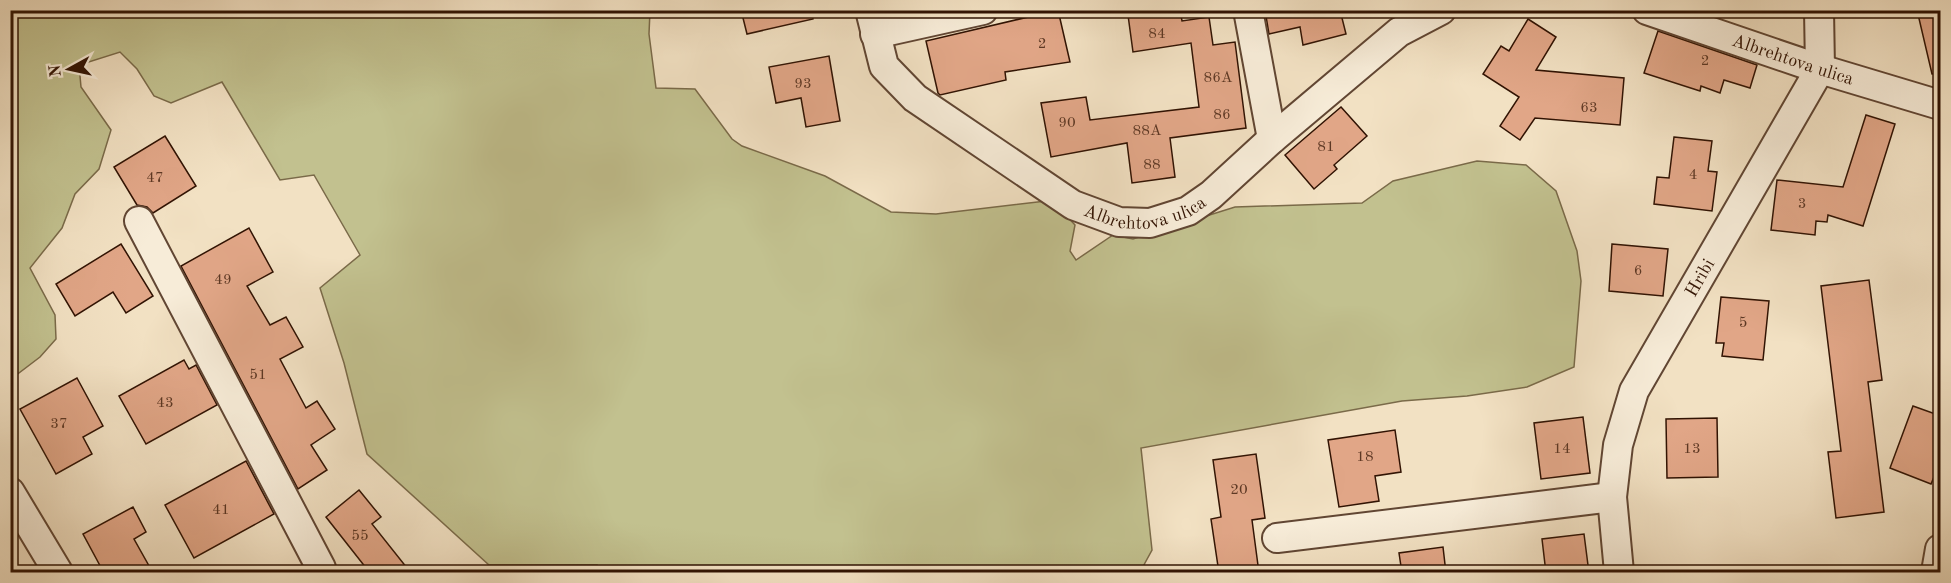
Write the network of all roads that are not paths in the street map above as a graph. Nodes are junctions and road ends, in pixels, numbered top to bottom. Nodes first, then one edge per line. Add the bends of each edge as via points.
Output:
1 (983, 10) edge
2 (1248, 10) edge
3 (1441, 10) edge
4 (1647, 10) edge
5 (1820, 10) edge
6 (873, 22) edge
7 (1820, 69) junction
8 (1941, 105) edge
9 (1272, 139) junction
10 (139, 221) dead end
11 (11, 491) edge
12 (1612, 497) junction
13 (1276, 538) dead end
14 (1941, 549) edge
15 (58, 573) edge
16 (321, 573) edge
17 (1619, 573) edge
18 (1936, 573) edge

1 - 6 street
2 - 9 street
3 - 9 street, Albrehtova ulica via 1399,32
4 - 7 street, Albrehtova ulica
5 - 7 street
6 - 9 street, Albrehtova ulica via 884,66 915,98 1073,205 1119,222 1150,223 1188,211
7 - 8 street, Albrehtova ulica
7 - 12 street, Hribi via 1634,391 1618,445
10 - 16 street
11 - 15 street
12 - 13 street
12 - 17 street, Hribi
14 - 18 street

